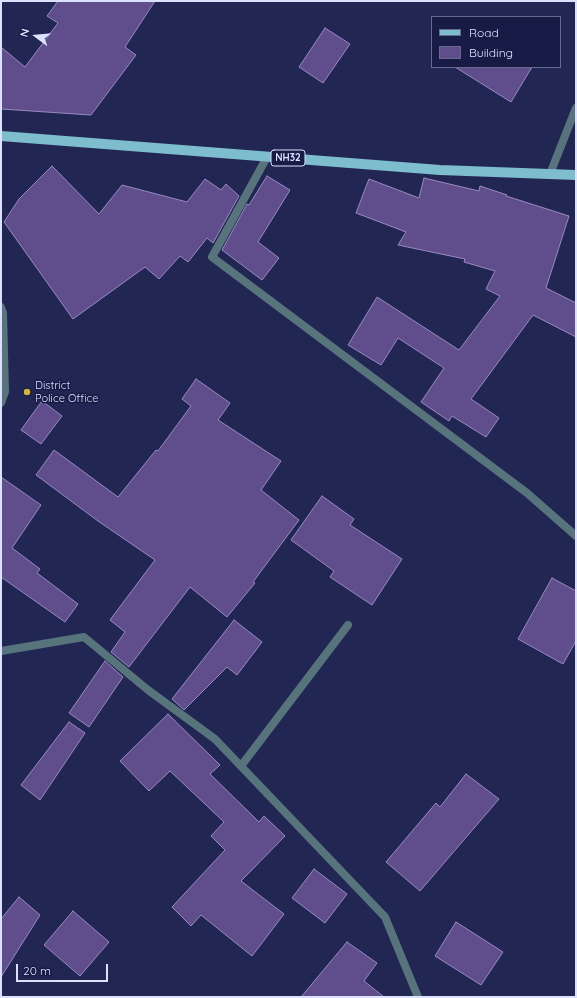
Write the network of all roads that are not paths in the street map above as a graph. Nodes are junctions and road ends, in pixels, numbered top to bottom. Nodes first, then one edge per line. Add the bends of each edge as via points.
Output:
1 (576, 108) edge
2 (1, 136) edge
3 (268, 157) junction
4 (550, 174) junction
5 (576, 175) edge
6 (1, 307) edge
7 (1, 402) edge
8 (576, 536) edge
9 (348, 625) dead end
10 (1, 651) edge
11 (241, 766) junction
12 (418, 997) edge

1 - 4 street
2 - 3 main road, NH32
3 - 4 main road, NH32 via 440,170
3 - 8 street via 212,257 527,492
4 - 5 main road, NH32
6 - 7 street via 5,392
9 - 11 street
10 - 11 street via 84,637 148,690 215,739
11 - 12 street via 385,916

